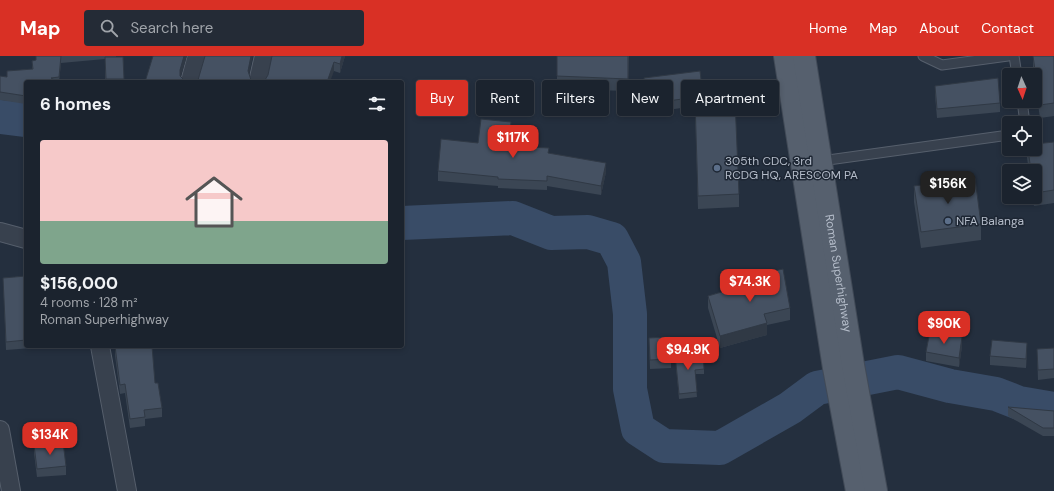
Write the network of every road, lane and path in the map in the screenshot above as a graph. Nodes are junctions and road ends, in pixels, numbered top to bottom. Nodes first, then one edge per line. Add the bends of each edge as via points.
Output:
1 (197, 56) edge
2 (264, 56) edge
3 (924, 56) edge
4 (1008, 56) edge
5 (1014, 56) edge
6 (787, 57) edge
7 (1016, 68) edge
8 (191, 80) edge
9 (258, 80) edge
10 (1002, 136) edge
11 (821, 161) junction
12 (0, 232) edge
13 (24, 238) edge
14 (100, 348) edge
15 (843, 366) junction
16 (0, 430) edge
17 (857, 445) junction
18 (11, 491) edge
19 (127, 491) edge
20 (857, 491) edge
21 (876, 491) edge

1 - 8 street
2 - 9 street
3 - 4 lane via 942,65
5 - 7 lane
6 - 11 main road, Roman Superhighway
6 - 15 main road, Roman Superhighway
10 - 11 lane
11 - 15 main road, Roman Superhighway
12 - 13 street
14 - 19 street
15 - 17 main road, Roman Superhighway
16 - 18 street
17 - 20 main road, Roman Superhighway
17 - 21 main road, Roman Superhighway

